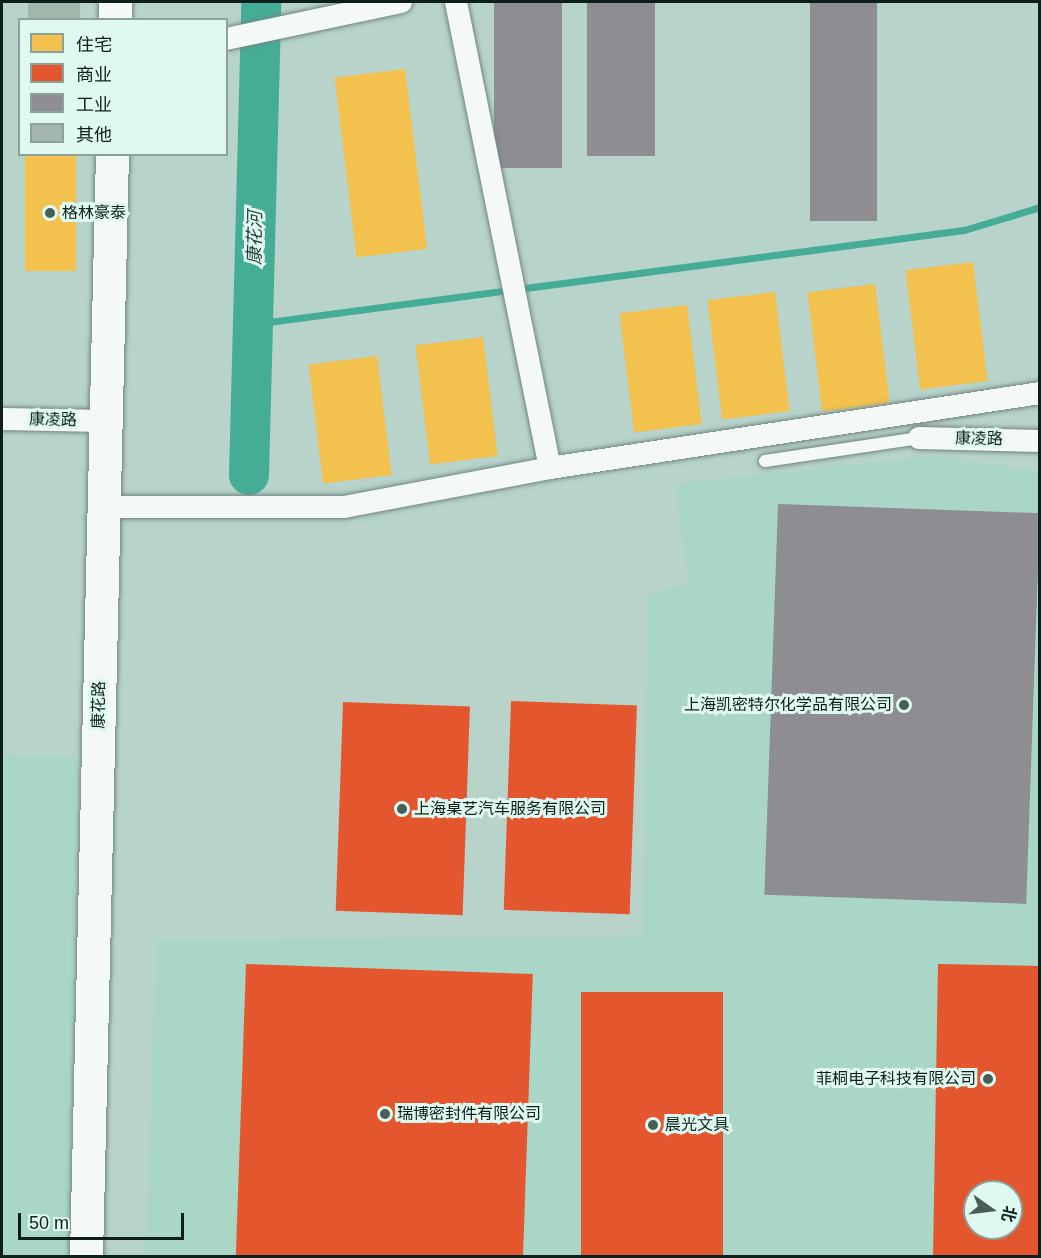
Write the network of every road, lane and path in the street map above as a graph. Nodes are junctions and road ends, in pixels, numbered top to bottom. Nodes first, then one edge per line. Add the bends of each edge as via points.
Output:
1 (115, 2) edge
2 (401, 2) edge
3 (456, 2) edge
4 (115, 18) edge
5 (233, 38) edge
6 (112, 156) edge
7 (1040, 393) edge
8 (2, 419) edge
9 (105, 421) junction
10 (919, 438) joint
11 (1040, 441) edge
12 (765, 461) dead end
13 (550, 468) junction
14 (103, 507) junction
15 (86, 1257) edge

1 - 4 street
2 - 5 street
3 - 13 street
6 - 9 street, 康花路
7 - 13 street
8 - 9 street, 康凌路
9 - 14 street, 康花路
10 - 11 street, 康凌路
10 - 12 lane
13 - 14 street via 332,508
14 - 15 street, 康花路

